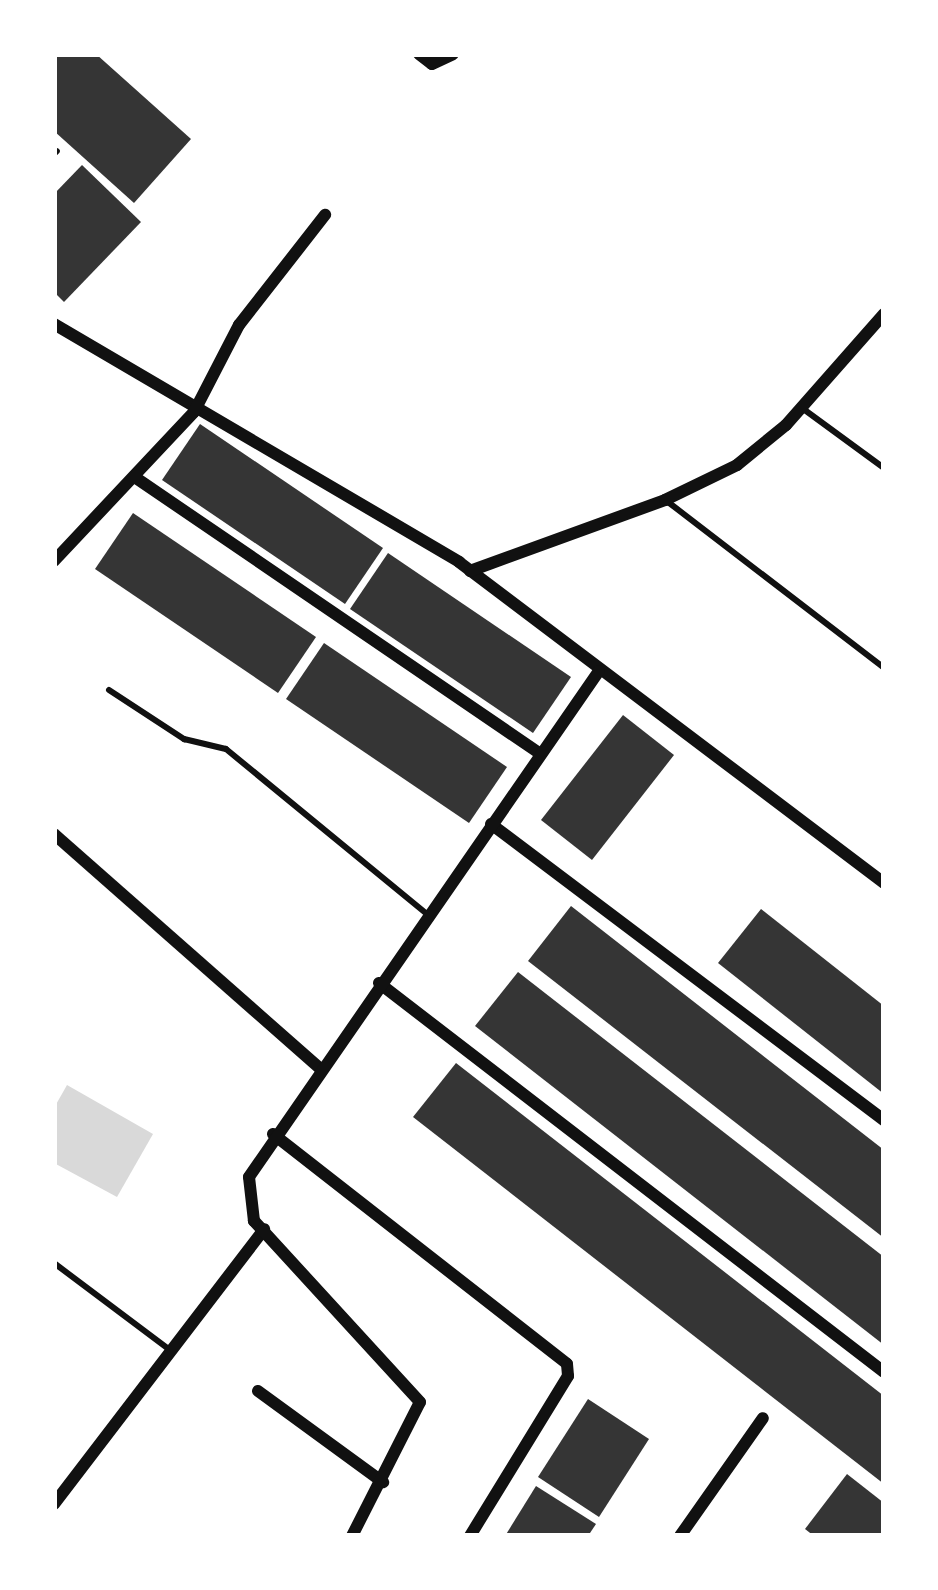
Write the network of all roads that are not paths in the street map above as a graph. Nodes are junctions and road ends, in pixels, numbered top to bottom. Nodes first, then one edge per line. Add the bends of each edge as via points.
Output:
1 (419, 54) edge
2 (452, 54) edge
3 (325, 215) dead end
4 (884, 314) edge
5 (54, 324) edge
6 (802, 408) junction
7 (194, 412) junction
8 (884, 468) edge
9 (136, 478) junction
10 (665, 500) junction
11 (54, 562) edge
12 (470, 571) junction
13 (884, 668) edge
14 (599, 671) junction
15 (109, 690) dead end
16 (541, 754) junction
17 (491, 824) junction
18 (54, 833) edge
19 (884, 884) edge
20 (427, 914) junction
21 (380, 983) junction
22 (319, 1067) junction
23 (884, 1120) edge
24 (273, 1134) junction
25 (264, 1229) junction
26 (54, 1263) edge
27 (171, 1351) junction
28 (884, 1372) edge
29 (258, 1391) dead end
30 (763, 1418) dead end
31 (383, 1482) junction
32 (54, 1504) edge
33 (352, 1536) edge
34 (470, 1536) edge
35 (680, 1536) edge

1 - 2 street via 432,64
3 - 7 street via 239,325
4 - 6 street
5 - 7 street
6 - 8 lane
6 - 10 street via 737,465
7 - 9 street
7 - 12 street via 233,427
9 - 11 street
9 - 16 street
10 - 12 street
10 - 13 lane
12 - 14 street
14 - 16 street
14 - 19 street
15 - 20 lane via 184,739 219,744
16 - 17 street
17 - 20 street
17 - 23 street
18 - 22 street
20 - 21 street
21 - 22 street
21 - 28 street
22 - 24 street
24 - 25 street via 249,1177 247,1203
24 - 34 street via 567,1364 568,1376
25 - 27 street
25 - 31 street via 420,1402
26 - 27 lane
27 - 32 street
29 - 31 street
30 - 35 street
31 - 33 street

